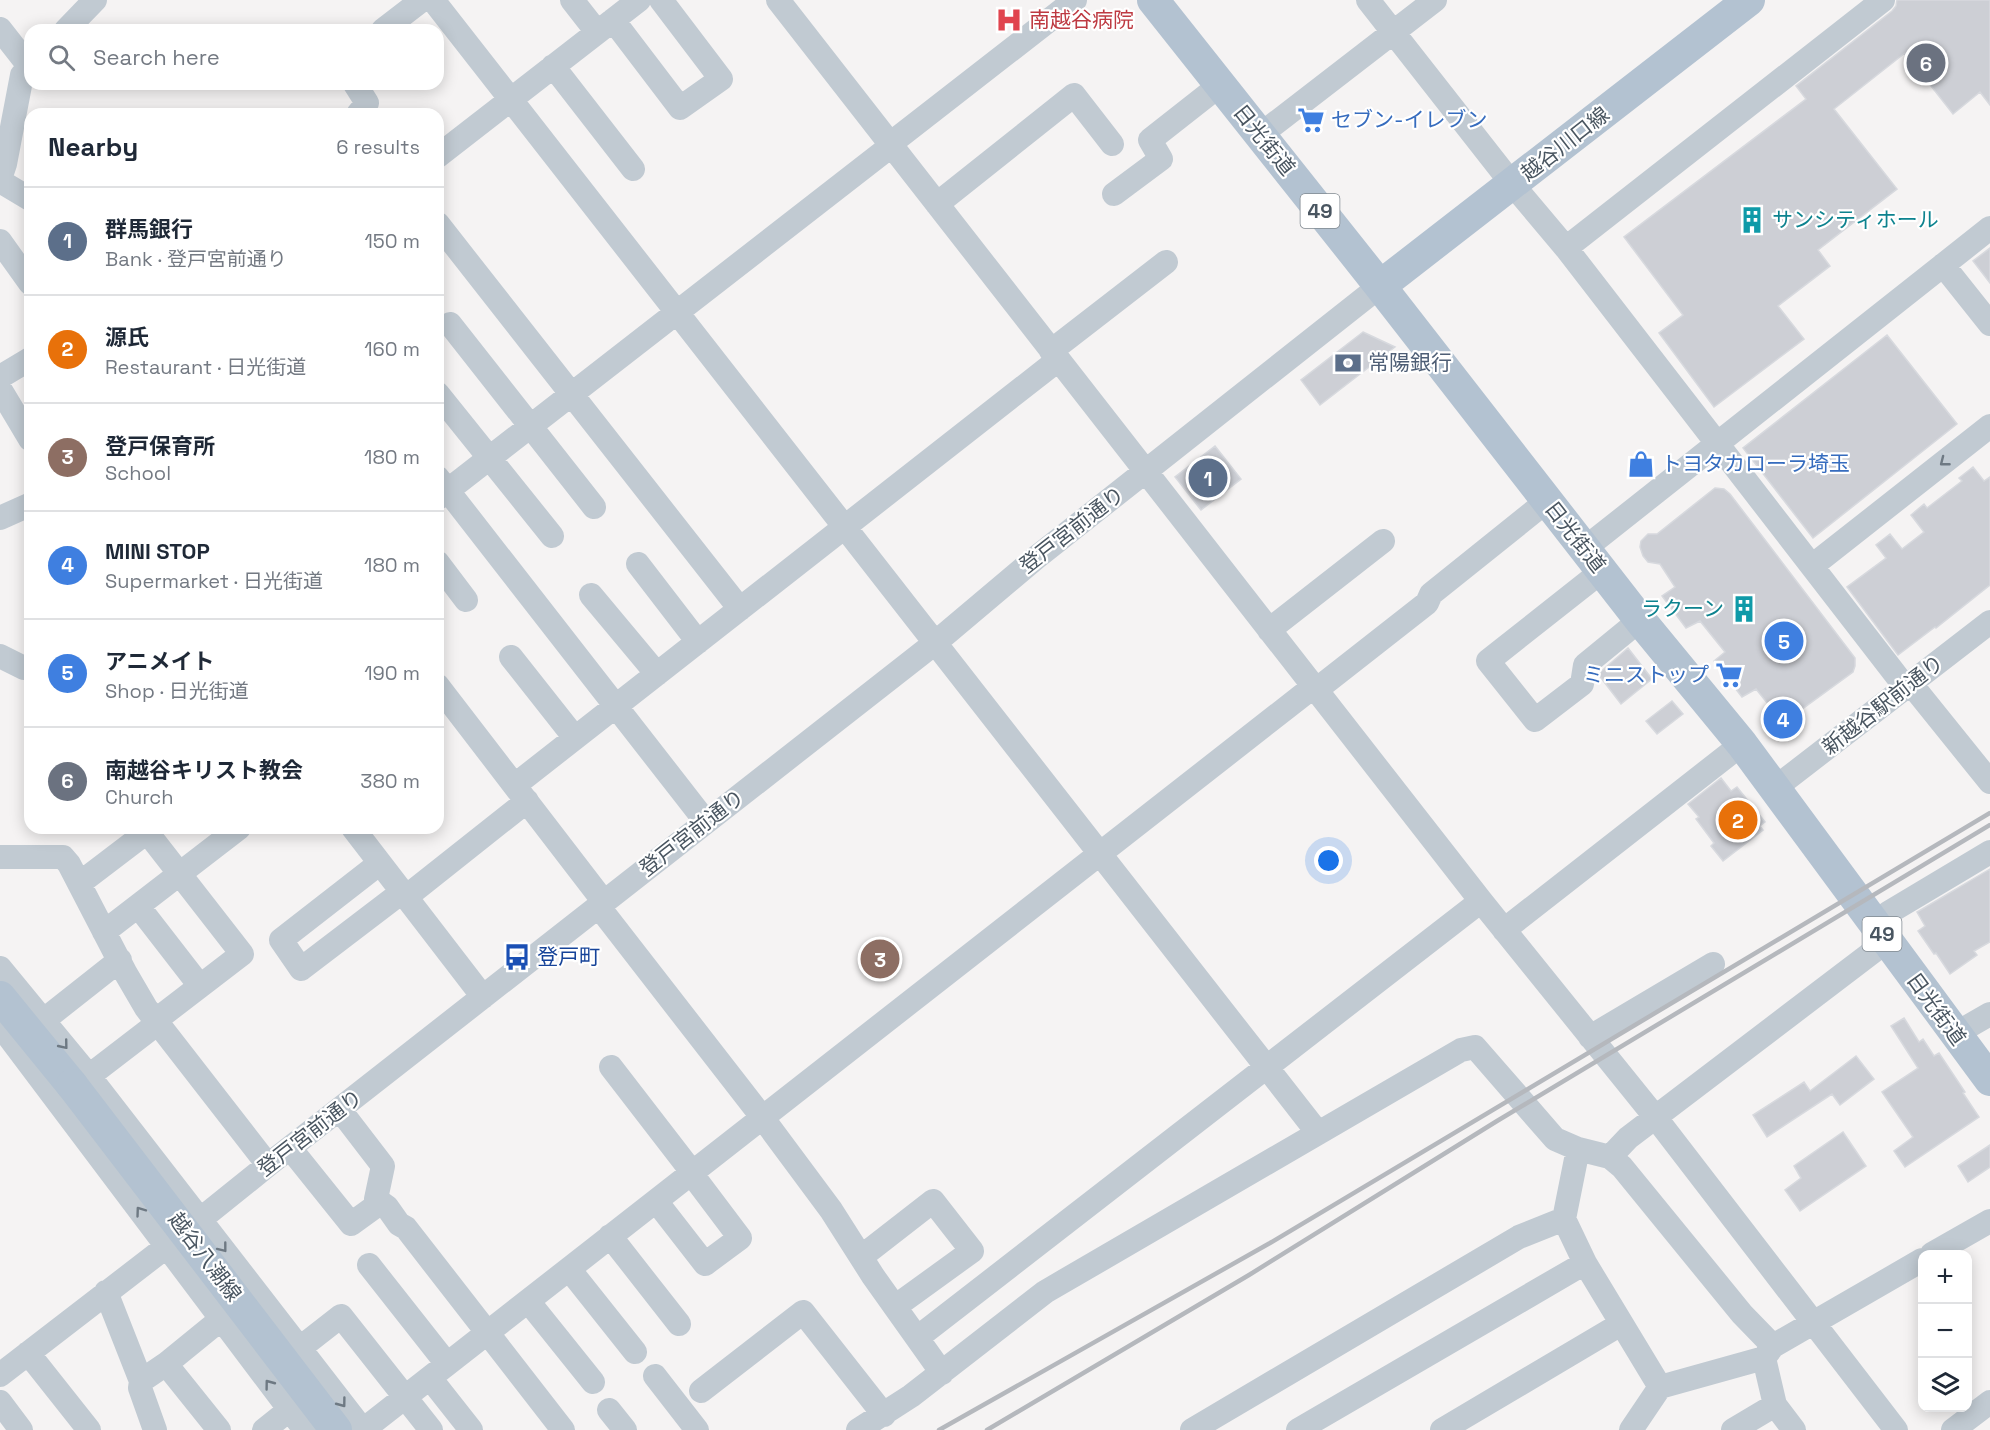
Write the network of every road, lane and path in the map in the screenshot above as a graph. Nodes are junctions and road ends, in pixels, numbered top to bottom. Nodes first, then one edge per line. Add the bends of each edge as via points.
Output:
1 (95, 0) edge
2 (422, 0) edge
3 (433, 0) edge
4 (572, 0) edge
5 (661, 0) edge
6 (778, 0) edge
7 (1075, 0) edge
8 (1153, 0) edge
9 (1368, 0) edge
10 (1435, 0) edge
11 (1749, 0) edge
12 (1883, 0) edge
13 (637, 1) edge
14 (72, 24) edge
15 (391, 24) edge
16 (605, 26) junction
17 (0, 29) edge
18 (1393, 31) junction
19 (24, 59) edge
20 (553, 66) junction
21 (24, 73) edge
22 (1220, 85) junction
23 (359, 90) edge
24 (511, 99) junction
25 (363, 108) edge
26 (1260, 135) junction
27 (1112, 144) dead end
28 (890, 145) junction
29 (444, 151) edge
30 (633, 169) dead end
31 (0, 180) edge
32 (1513, 184) junction
33 (1114, 194) dead end
34 (24, 195) edge
35 (937, 204) junction
36 (1990, 228) edge
37 (444, 232) edge
38 (0, 241) edge
39 (1566, 248) junction
40 (1166, 262) dead end
41 (1943, 265) junction
42 (24, 275) edge
43 (1380, 286) junction
44 (677, 312) junction
45 (450, 324) dead end
46 (1990, 324) edge
47 (1054, 355) junction
48 (24, 363) edge
49 (0, 377) edge
50 (0, 389) edge
51 (571, 395) junction
52 (444, 401) edge
53 (1990, 426) edge
54 (530, 427) junction
55 (24, 429) edge
56 (1718, 444) junction
57 (489, 459) junction
58 (1146, 471) junction
59 (444, 487) edge
60 (444, 493) edge
61 (1547, 501) junction
62 (24, 507) edge
63 (594, 507) dead end
64 (0, 518) edge
65 (844, 527) junction
66 (552, 536) dead end
67 (1383, 541) dead end
68 (1593, 560) junction
69 (638, 564) dead end
70 (1812, 566) junction
71 (444, 571) edge
72 (591, 595) dead end
73 (466, 600) dead end
74 (740, 609) junction
75 (1640, 620) junction
76 (1990, 622) edge
77 (1269, 630) junction
78 (698, 642) junction
79 (935, 643) junction
80 (0, 656) edge
81 (511, 657) dead end
82 (24, 668) edge
83 (657, 674) junction
84 (1909, 686) junction
85 (1315, 688) junction
86 (444, 702) edge
87 (615, 706) junction
88 (575, 738) junction
89 (1742, 744) junction
90 (1990, 781) edge
91 (1775, 788) junction
92 (521, 793) junction
93 (706, 822) junction
94 (144, 834) edge
95 (149, 834) edge
96 (231, 834) edge
97 (358, 834) edge
98 (1990, 852) edge
99 (1100, 854) junction
100 (0, 857) edge
101 (380, 863) junction
102 (179, 874) junction
103 (80, 882) junction
104 (404, 894) junction
105 (1481, 902) junction
106 (602, 904) junction
107 (138, 906) junction
108 (1888, 927) junction
109 (1504, 930) junction
110 (104, 932) junction
111 (120, 960) junction
112 (1713, 964) dead end
113 (0, 968) edge
114 (200, 986) junction
115 (0, 997) edge
116 (483, 997) junction
117 (1990, 1014) edge
118 (44, 1020) junction
119 (157, 1021) junction
120 (0, 1025) edge
121 (1955, 1034) junction
122 (1590, 1037) junction
123 (610, 1067) dead end
124 (1267, 1067) junction
125 (1990, 1080) edge
126 (80, 1081) junction
127 (340, 1110) junction
128 (762, 1117) junction
129 (1656, 1118) junction
130 (1318, 1133) junction
131 (290, 1148) junction
132 (1578, 1149) junction
133 (1610, 1157) junction
134 (268, 1165) junction
135 (692, 1173) junction
136 (656, 1201) junction
137 (380, 1203) junction
138 (1564, 1219) junction
139 (201, 1220) junction
140 (1990, 1221) edge
141 (610, 1236) junction
142 (166, 1247) junction
143 (1939, 1250) edge
144 (861, 1257) junction
145 (1585, 1263) junction
146 (1918, 1263) edge
147 (369, 1265) dead end
148 (569, 1269) junction
149 (106, 1292) junction
150 (528, 1301) junction
151 (896, 1306) junction
152 (220, 1320) junction
153 (1814, 1323) junction
154 (679, 1324) dead end
155 (1621, 1324) junction
156 (487, 1332) junction
157 (917, 1338) junction
158 (300, 1348) junction
159 (635, 1352) dead end
160 (1768, 1352) junction
161 (28, 1353) junction
162 (166, 1364) junction
163 (438, 1371) junction
164 (942, 1373) junction
165 (0, 1375) edge
166 (655, 1376) dead end
167 (141, 1381) junction
168 (593, 1382) dead end
169 (1660, 1387) junction
170 (701, 1391) dead end
171 (405, 1397) junction
172 (0, 1402) edge
173 (1990, 1402) edge
174 (1775, 1405) junction
175 (289, 1410) junction
176 (609, 1410) dead end
177 (884, 1415) junction
178 (21, 1430) edge
179 (89, 1430) edge
180 (155, 1430) edge
181 (219, 1430) edge
182 (264, 1430) edge
183 (305, 1430) edge
184 (336, 1430) edge
185 (363, 1430) edge
186 (430, 1430) edge
187 (471, 1430) edge
188 (563, 1430) edge
189 (625, 1430) edge
190 (697, 1430) edge
191 (858, 1430) edge
192 (1192, 1430) edge
193 (1298, 1430) edge
194 (1442, 1430) edge
195 (1631, 1430) edge
196 (1733, 1430) edge
197 (1794, 1430) edge
198 (1896, 1430) edge
199 (1953, 1430) edge

1 - 14 street
2 - 15 street
3 - 24 street
4 - 16 street
5 - 16 street via 721,79 680,108
6 - 28 street
7 - 28 street
8 - 22 main road, 日光街道 / 49
9 - 18 street
10 - 18 street
11 - 32 main road, 越谷川口線
12 - 39 street
13 - 16 street
16 - 20 street
17 - 19 street
18 - 26 street
18 - 32 street
20 - 24 street
20 - 30 street
21 - 31 street
22 - 26 main road, 日光街道 / 49
22 - 33 street via 1150,140 1161,159
23 - 25 street via 367,104
24 - 29 street
24 - 44 street
26 - 43 main road, 日光街道 / 49
27 - 35 street via 1074,95
28 - 35 street
28 - 44 street
31 - 34 street
32 - 39 street
32 - 43 main road, 越谷川口線
35 - 47 street
36 - 41 street
37 - 51 street
38 - 42 street
39 - 56 street
40 - 47 street
41 - 46 street
41 - 56 street
43 - 58 street, 登戸宮前通り
43 - 61 main road, 日光街道 / 49
44 - 51 street
44 - 65 street
45 - 54 street
47 - 58 street
47 - 65 street
48 - 49 street
50 - 55 street
51 - 54 street
51 - 74 street
52 - 57 street
53 -> 70 street
54 - 57 street
54 - 63 street
56 - 68 street
56 - 70 street
57 - 59 street
57 - 66 street
58 - 77 street
58 - 79 street, 登戸宮前通り
60 - 87 street
61 - 68 main road, 日光街道 / 49
61 - 85 street via 1431,594 1426,603
62 - 64 street
65 - 74 street
65 - 79 street
67 - 77 street
68 - 75 main road, 日光街道 / 49
68 - 75 street via 1488,661 1534,720 1582,684 1585,665
69 - 78 street
70 - 84 street
71 - 73 street
72 - 83 street
74 - 78 street
75 - 89 main road, 日光街道 / 49
76 - 84 street, 新越谷駅前通り
77 - 85 street
78 - 83 street
79 - 93 street, 登戸宮前通り
79 - 99 street
80 - 82 street
81 - 88 street
83 - 87 street
84 - 90 street
84 - 91 street, 新越谷駅前通り
85 - 99 street
85 - 105 street
86 - 92 street
87 - 88 street
87 - 93 street
88 - 92 street
89 - 91 main road, 日光街道 / 49
89 - 109 street
91 - 108 main road, 日光街道 / 49
92 - 104 street
92 - 106 street
93 - 106 street, 登戸宮前通り
94 - 103 street
95 - 102 street
96 - 102 street
97 - 101 street
98 - 108 street
99 - 124 street
99 - 128 street
100 - 103 street via 63,857
101 - 104 street
101 - 104 street via 281,940 301,969
102 - 107 street
102 - 114 street via 242,954
103 - 110 street
104 - 116 street
105 - 109 street
105 - 124 street
106 - 116 street, 登戸宮前通り
106 - 128 street
107 - 110 street
107 - 114 street
108 - 121 main road, 日光街道 / 49
108 - 129 street
109 - 122 street
110 - 111 street
111 - 118 street
111 - 119 street
112 - 122 street
113 - 118 street
114 - 119 street
115 - 126 main road, 越谷八潮線
116 - 127 street, 登戸宮前通り
117 - 121 street
118 -> 126 street
119 - 126 street
119 - 134 street
142 -> 120 street
121 - 125 main road, 日光街道 / 49
122 - 129 street
123 - 135 street
124 - 130 street
124 - 157 street
126 - 139 street
126 - 184 main road, 越谷八潮線, bridge
127 - 131 street, 登戸宮前通り
127 - 137 street via 383,1166 376,1199
128 - 135 street
128 - 144 street
129 - 133 street
129 - 153 street
130 - 132 street via 1461,1050 1475,1047 1555,1139
130 - 164 street via 1045,1292
131 - 134 street, 登戸宮前通り
131 - 137 street via 351,1224
132 - 133 street
132 - 138 street
133 - 160 street via 1742,1314
134 - 139 street, 登戸宮前通り
135 - 136 street
135 - 136 street via 740,1238 705,1264
136 - 141 street
137 - 156 street via 406,1228
138 - 145 street
138 - 192 street via 1519,1237
139 - 142 street, 登戸宮前通り
139 -> 158 street
140 - 143 street
141 - 148 street
141 - 154 street
142 - 149 street, 登戸宮前通り
142 - 152 street
144 - 151 street
144 - 151 street via 933,1201 972,1251
145 - 155 street
145 - 193 street
146 - 153 street
147 - 163 street
148 - 150 street
148 - 159 street
149 - 161 street, 登戸宮前通り
149 - 167 street
150 - 156 street
150 - 168 street
151 - 157 street
152 - 162 street
175 -> 152 street
153 - 160 street
153 - 198 street
155 - 169 street
155 - 194 street
156 - 163 street
156 - 188 street
157 - 164 street
158 - 171 street via 341,1316
158 -> 185 street
160 - 169 street
160 - 174 street
161 - 165 street, 登戸宮前通り
161 - 179 street
162 - 167 street
162 - 181 street
163 - 171 street
163 - 187 street
164 - 177 street
166 - 190 street
167 - 180 street
169 - 195 street
170 - 177 street via 803,1312
171 - 185 street
171 - 186 street
172 - 178 street
173 - 199 street
174 - 196 street
174 - 197 street
175 - 182 street
175 - 183 street
176 - 189 street
177 - 191 street

